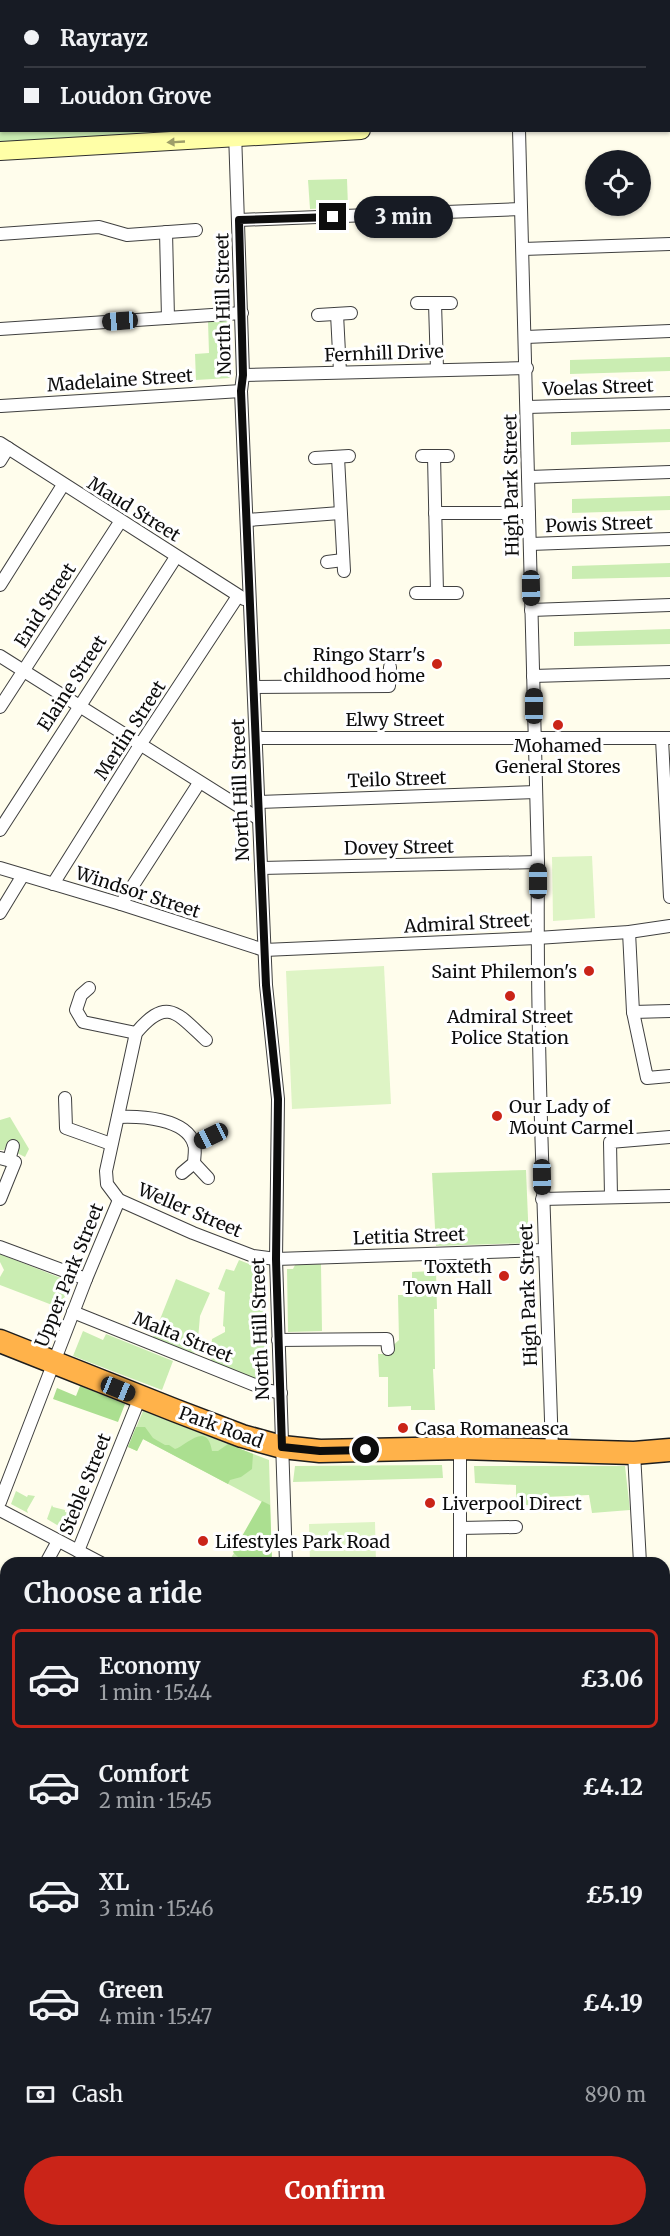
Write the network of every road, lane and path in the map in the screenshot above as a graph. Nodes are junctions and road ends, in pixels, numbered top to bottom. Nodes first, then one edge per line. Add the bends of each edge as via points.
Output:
1 (311, 132) edge
2 (519, 132) edge
3 (235, 135) edge
4 (0, 151) edge
5 (521, 209) junction
6 (239, 220) junction
7 (196, 230) dead end
8 (166, 232) junction
9 (0, 234) edge
10 (670, 244) edge
11 (523, 249) junction
12 (417, 303) dead end
13 (435, 303) junction
14 (451, 303) dead end
15 (242, 312) junction
16 (338, 314) junction
17 (351, 314) dead end
18 (318, 315) dead end
19 (168, 318) junction
20 (0, 329) edge
21 (670, 331) edge
22 (526, 337) junction
23 (527, 368) junction
24 (437, 369) junction
25 (340, 372) junction
26 (243, 375) junction
27 (241, 391) junction
28 (670, 403) edge
29 (1, 406) edge
30 (528, 407) junction
31 (4, 446) edge
32 (448, 456) dead end
33 (315, 458) dead end
34 (0, 461) edge
35 (670, 472) edge
36 (529, 477) junction
37 (63, 485) junction
38 (340, 513) junction
39 (435, 513) junction
40 (529, 513) junction
41 (248, 520) junction
42 (120, 522) junction
43 (670, 539) edge
44 (530, 544) junction
45 (176, 556) junction
46 (327, 562) dead end
47 (0, 585) edge
48 (416, 593) dead end
49 (437, 593) junction
50 (457, 593) dead end
51 (238, 596) junction
52 (250, 602) junction
53 (670, 605) edge
54 (531, 610) junction
55 (0, 656) edge
56 (390, 667) dead end
57 (23, 671) junction
58 (670, 672) edge
59 (533, 676) junction
60 (254, 687) junction
61 (79, 706) junction
62 (0, 708) edge
63 (534, 737) junction
64 (256, 738) junction
65 (666, 738) edge
66 (140, 745) junction
67 (199, 783) junction
68 (536, 792) junction
69 (259, 802) junction
70 (259, 819) junction
71 (0, 830) edge
72 (538, 862) junction
73 (0, 868) edge
74 (261, 868) junction
75 (23, 875) junction
76 (53, 884) junction
77 (670, 897) edge
78 (121, 904) junction
79 (0, 912) edge
80 (670, 926) edge
81 (629, 932) junction
82 (537, 938) junction
83 (264, 950) junction
84 (89, 988) dead end
85 (670, 1011) edge
86 (633, 1012) junction
87 (136, 1033) junction
88 (206, 1040) dead end
89 (670, 1076) edge
90 (65, 1098) dead end
91 (118, 1116) junction
92 (211, 1136) dead end
93 (670, 1137) edge
94 (111, 1144) junction
95 (195, 1144) junction
96 (13, 1146) dead end
97 (8, 1160) edge
98 (194, 1163) junction
99 (182, 1173) dead end
100 (208, 1178) dead end
101 (611, 1196) junction
102 (670, 1196) edge
103 (0, 1199) edge
104 (542, 1199) junction
105 (119, 1200) junction
106 (0, 1247) edge
107 (544, 1251) junction
108 (276, 1259) junction
109 (86, 1279) junction
110 (73, 1312) junction
111 (278, 1340) junction
112 (0, 1341) edge
113 (387, 1349) dead end
114 (53, 1363) junction
115 (280, 1393) junction
116 (140, 1397) junction
117 (282, 1447) junction
118 (460, 1448) junction
119 (670, 1450) edge
120 (552, 1451) junction
121 (634, 1453) junction
122 (0, 1502) edge
123 (0, 1510) edge
124 (516, 1527) dead end
125 (460, 1528) junction
126 (58, 1540) junction
127 (78, 1551) junction
128 (49, 1557) edge
129 (90, 1557) edge
130 (286, 1557) edge
131 (460, 1557) edge
132 (640, 1557) edge

1 - 3 main road
2 - 5 street, High Park Street
3 -> 4 main road
3 - 6 street, North Hill Street
5 - 6 street
5 - 11 street, High Park Street
6 - 15 street, North Hill Street
7 - 8 street
8 - 9 street via 127,235 99,227
8 - 19 street
10 - 11 street
11 - 22 street, High Park Street
12 - 13 street
13 - 14 street
13 - 24 street
15 - 19 street
15 - 26 street, North Hill Street
16 - 17 street
16 - 18 street
16 - 25 street
19 - 20 street
21 - 22 street
22 - 23 street, High Park Street
23 - 24 street, Fernhill Drive
23 - 30 street, High Park Street
24 - 25 street, Fernhill Drive
25 - 26 street, Fernhill Drive
26 - 27 street, North Hill Street
27 - 29 street, Madelaine Street
27 - 41 street, North Hill Street
28 - 30 street, Voelas Street
30 - 36 street, High Park Street
31 - 34 street
31 - 37 street, Maud Street
32 - 39 street via 428,456
33 - 38 street via 344,457
35 - 36 street
36 - 40 street, High Park Street
37 - 42 street, Maud Street
37 - 47 street
38 - 41 street
38 - 46 street via 344,565
39 - 40 street
39 - 49 street
40 - 44 street, High Park Street
41 - 52 street, North Hill Street
42 - 45 street, Maud Street
42 - 57 street, Enid Street
43 - 44 street, Powis Street
44 - 54 street, High Park Street
45 - 51 street, Maud Street
45 - 61 street, Elaine Street
48 - 49 street
49 - 50 street
51 - 52 street, Maud Street
51 - 66 street, Merlin Street
52 - 60 street, North Hill Street
53 - 54 street
54 - 59 street, High Park Street
55 - 57 street
56 - 60 street via 389,686
57 - 61 street
57 - 62 street, Enid Street
58 - 59 street
59 - 63 street, High Park Street
60 - 64 street, North Hill Street
61 - 66 street
61 - 71 street, Elaine Street
63 - 64 street, Elwy Street
63 - 65 street, Elwy Street
63 - 68 street, High Park Street
64 - 69 street, North Hill Street
65 - 77 street
66 - 67 street
66 - 76 street, Merlin Street
67 - 70 street
67 - 78 street
68 - 69 street, Teilo Street
68 - 72 street, High Park Street
69 - 70 street, North Hill Street
70 - 74 street, North Hill Street
72 - 74 street, Dovey Street
72 - 82 street, High Park Street
73 - 75 street, Windsor Street
74 - 83 street, North Hill Street
75 - 76 street, Windsor Street
75 - 79 street
76 - 78 street, Windsor Street
78 - 83 street, Windsor Street
80 - 81 street, Admiral Street
81 - 82 street, Admiral Street
81 - 86 street
82 - 83 street, Admiral Street
82 - 104 street, High Park Street
83 - 108 street, North Hill Street via 278,1099
84 - 87 street via 81,995 76,1010 83,1022
85 - 86 street
86 - 89 street via 647,1078
87 - 88 street via 150,1017 162,1012 179,1015
87 - 91 street, Weller Street
90 - 94 street via 66,1128
91 - 94 street, Weller Street
91 - 95 street via 143,1116 171,1123
92 - 95 street
93 - 101 street via 610,1142
94 - 105 street, Weller Street via 107,1184
95 - 98 street
96 - 97 street
97 - 103 street
98 - 99 street
98 - 100 street
101 - 102 street
101 - 104 street
104 - 107 street, High Park Street
105 - 108 street, Weller Street via 253,1256
105 - 109 street, Upper Park Street
106 - 109 street
107 - 108 street, Letitia Street
107 - 120 street, High Park Street
108 - 111 street, North Hill Street
109 - 110 street, Upper Park Street
110 - 114 street, Upper Park Street
110 - 115 street, Malta Street
111 - 113 street via 387,1339
111 - 115 street, North Hill Street
112 - 114 highway, Park Road
114 - 116 highway, Park Road
114 - 122 street, Upper Park Street
115 - 117 street, North Hill Street
116 - 117 highway, Park Road
116 - 127 street, Steble Street
117 - 118 highway, Park Road via 320,1451
117 - 130 street, North Hill Street
118 - 120 highway, Park Road
118 - 125 street
119 - 121 highway, Park Road
120 - 121 highway, Park Road
121 - 132 street
123 - 126 street
124 - 125 street
125 - 131 street
126 - 127 street
126 - 128 street
127 - 129 street

